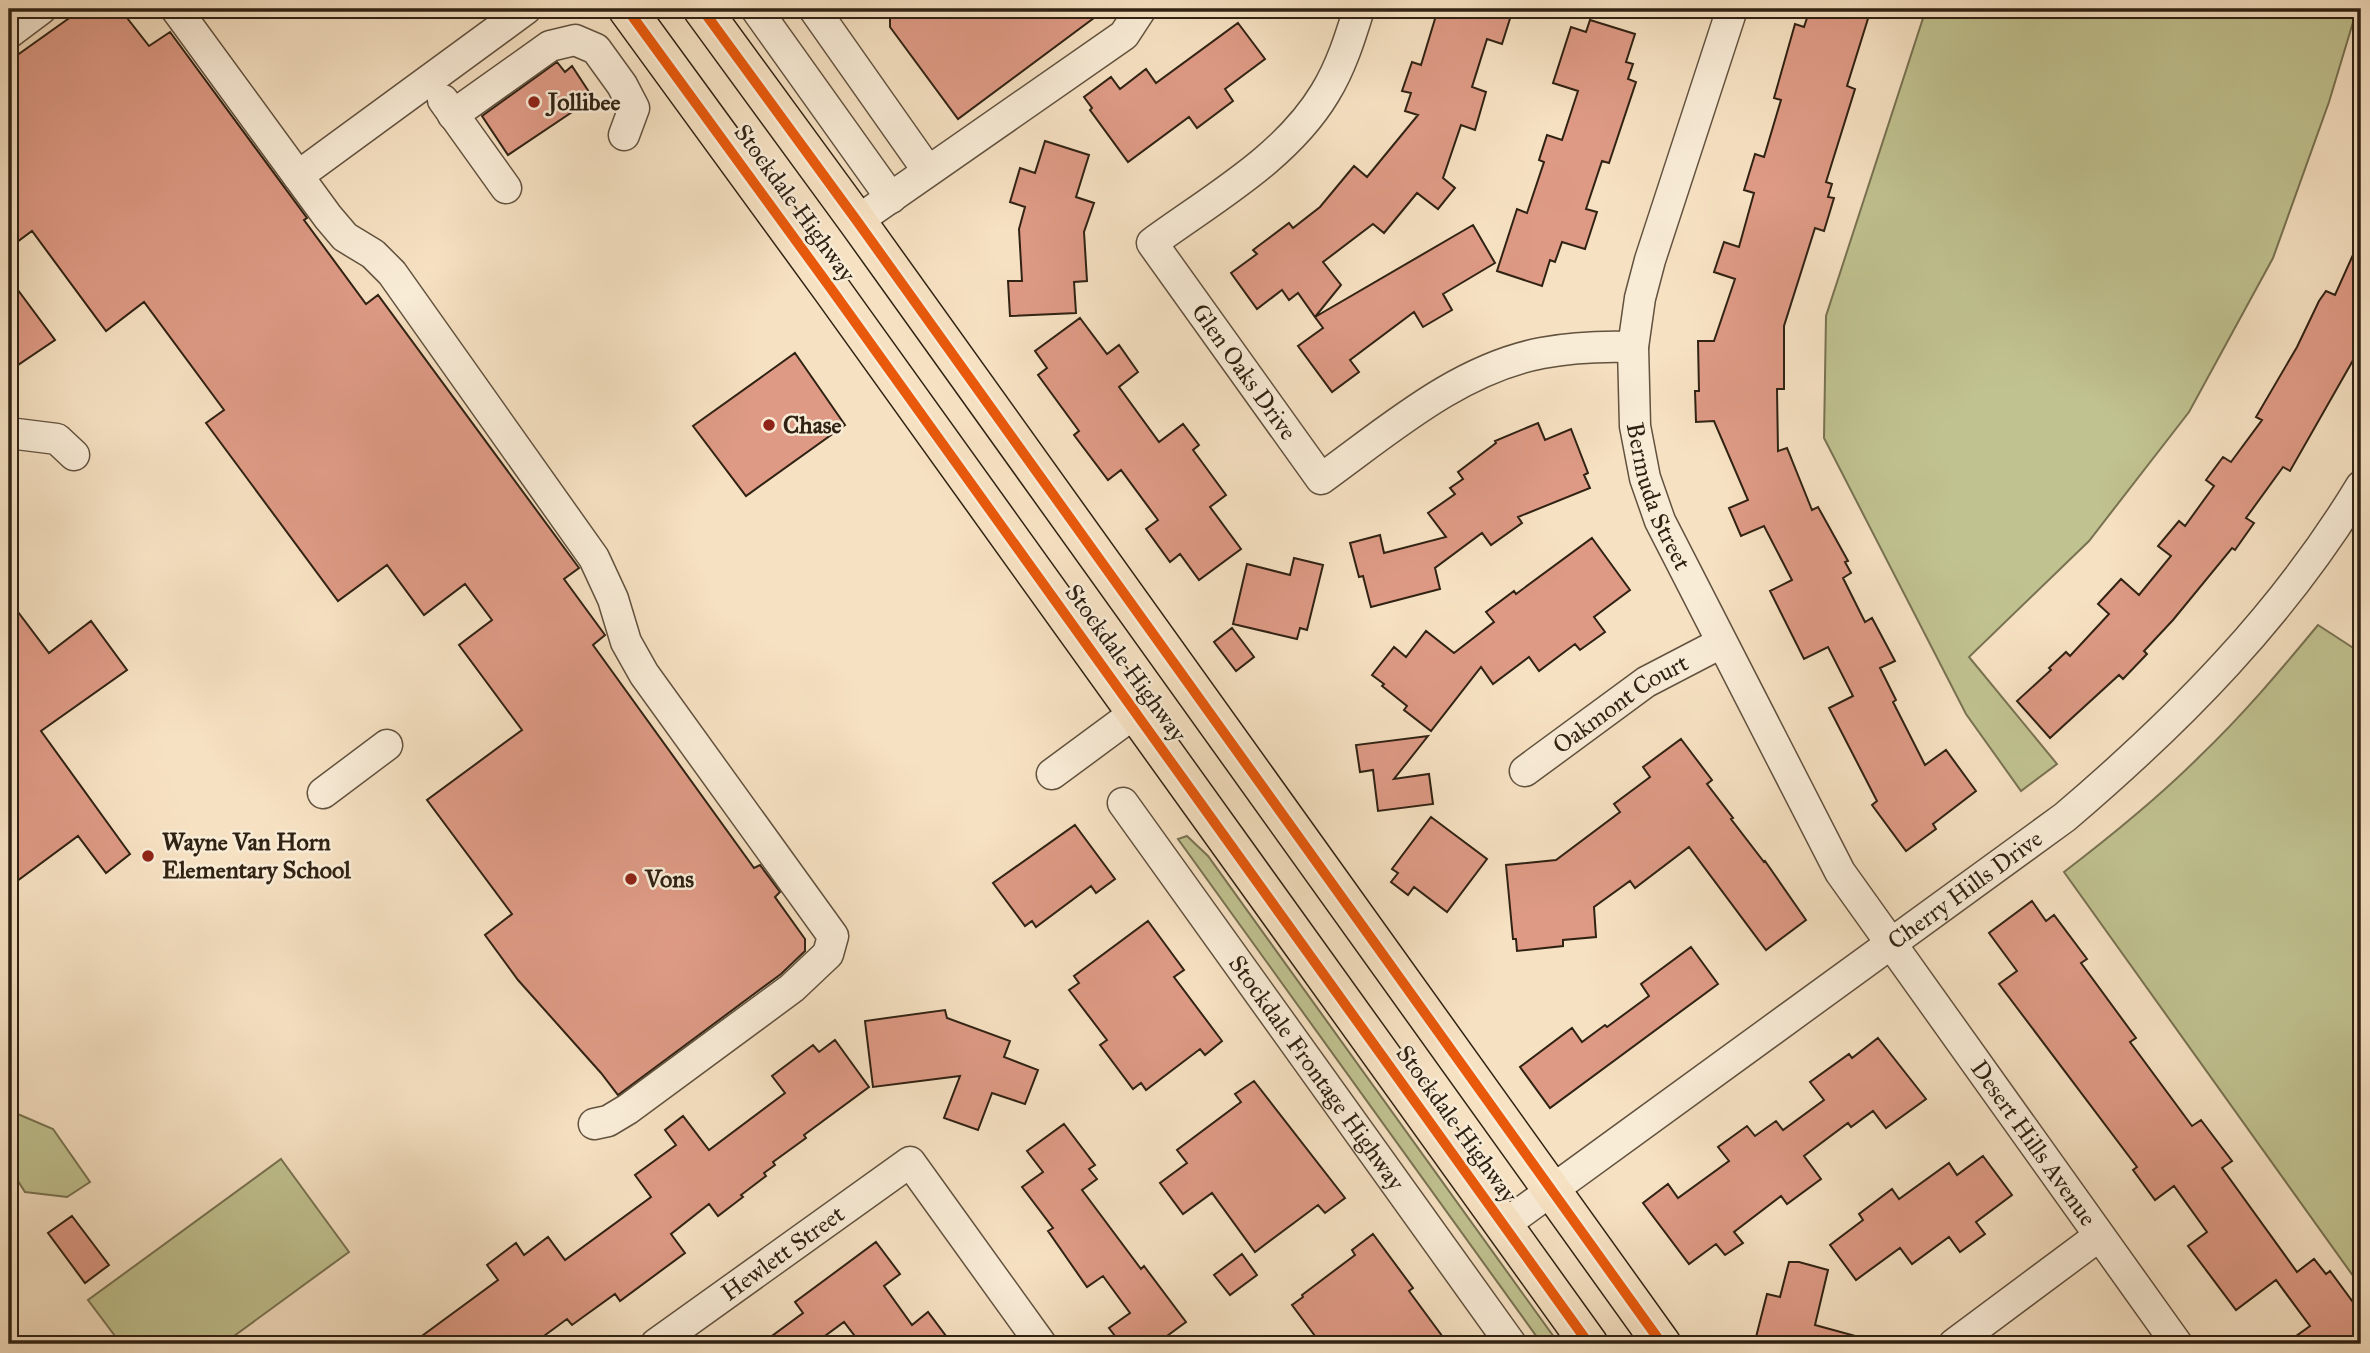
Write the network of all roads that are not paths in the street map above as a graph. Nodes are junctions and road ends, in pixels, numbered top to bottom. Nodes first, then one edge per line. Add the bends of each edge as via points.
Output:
1 (41, 9) edge
2 (176, 9) edge
3 (526, 9) edge
4 (627, 9) edge
5 (747, 9) edge
6 (756, 9) edge
7 (1141, 9) edge
8 (1359, 9) edge
9 (1732, 9) edge
10 (816, 10) edge
11 (710, 19) edge
12 (9, 33) edge
13 (428, 80) junction
14 (453, 115) junction
15 (624, 135) dead end
16 (928, 171) junction
17 (298, 176) junction
18 (506, 188) dead end
19 (891, 198) junction
20 (857, 221) junction
21 (1633, 347) junction
22 (9, 433) edge
23 (74, 456) dead end
24 (2361, 486) edge
25 (1721, 642) junction
26 (1136, 712) junction
27 (387, 745) dead end
28 (1525, 771) dead end
29 (1052, 774) dead end
30 (323, 793) dead end
31 (1123, 803) dead end
32 (1889, 943) junction
33 (594, 1124) dead end
34 (1552, 1191) junction
35 (1504, 1225) junction
36 (2099, 1236) junction
37 (656, 1344) edge
38 (1041, 1344) edge
39 (1511, 1344) edge
40 (1589, 1344) edge
41 (1662, 1344) edge
42 (1954, 1344) edge
43 (2177, 1344) edge

1 - 12 street
2 - 17 street
3 - 13 street
4 - 26 main road, Stockdale Highway
5 - 11 street
6 - 19 street
7 - 16 street via 1124,35
8 - 21 street, Glen Oaks Drive via 1341,63 1302,126 1274,154 1152,243 1321,479 1437,397 1499,365 1589,346
9 - 21 street, Bermuda Street via 1650,260
10 - 16 street
11 - 20 main road, Stockdale Highway
13 - 14 street
13 - 17 street
14 - 15 street via 550,46 575,40 596,49 634,108
14 - 18 street
16 - 19 street
17 - 33 street via 345,236 392,273 549,493 594,558 626,642 644,674 833,936 828,954 792,988 628,1110
19 - 20 street
20 - 34 main road, Stockdale Highway
21 - 25 street, Bermuda Street via 1635,426 1646,478 1660,521
22 - 23 street via 57,439
24 - 32 street, Cherry Hills Drive via 2309,564 2196,699 2065,817
25 - 28 street, Oakmont Court via 1646,682
25 - 32 street, Bermuda Street via 1840,872
26 - 29 street
26 - 35 main road, Stockdale Highway
27 - 30 street
31 - 39 street, Stockdale Frontage Highway
32 - 34 street, Cherry Hills Drive
32 - 36 street, Desert Hills Avenue
34 - 35 street, Cherry Hills Drive
34 - 41 main road, Stockdale Highway
35 - 40 main road, Stockdale Highway
36 - 42 street
36 - 43 street, Desert Hills Avenue
37 - 38 street, Hewlett Street via 910,1162

